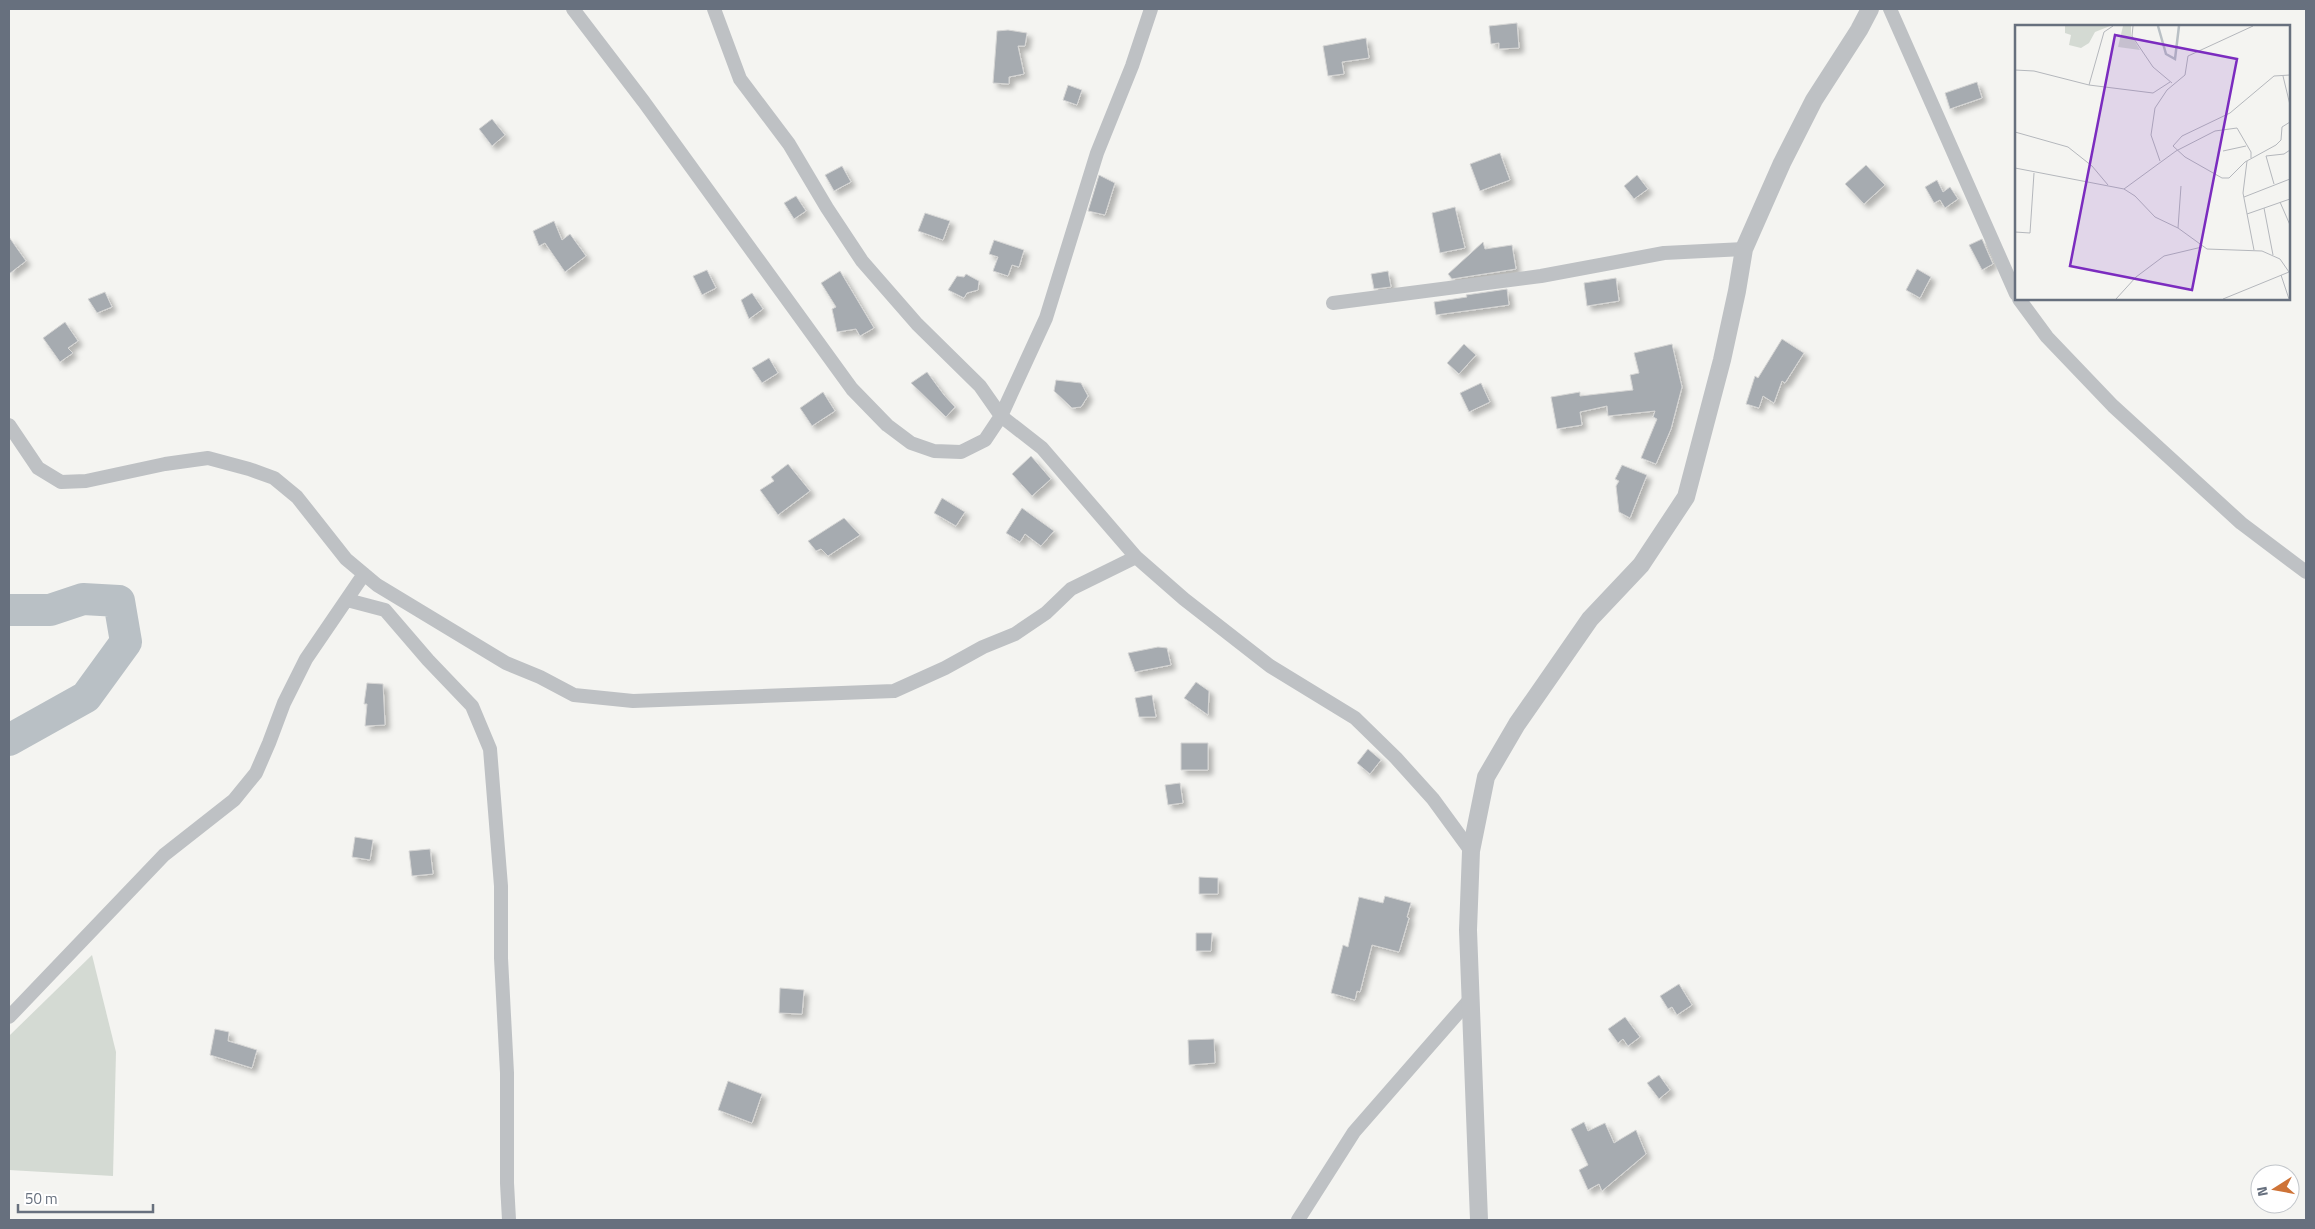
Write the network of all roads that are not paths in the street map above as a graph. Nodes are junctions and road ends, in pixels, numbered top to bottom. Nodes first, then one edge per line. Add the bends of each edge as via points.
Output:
1 (573, 9) edge
2 (714, 9) edge
3 (1151, 9) edge
4 (1870, 9) edge
5 (1890, 9) edge
6 (1744, 249) junction
7 (2015, 292) edge
8 (2020, 300) edge
9 (1333, 303) dead end
10 (1001, 416) junction
11 (9, 425) edge
12 (1136, 557) junction
13 (2306, 572) edge
14 (364, 574) junction
15 (347, 600) junction
16 (1471, 851) junction
17 (1472, 997) junction
18 (9, 1017) edge
19 (510, 1220) edge
20 (1298, 1220) edge
21 (1479, 1220) edge

1 - 10 street via 852,389 887,425 911,443 934,451 962,452 985,440
2 - 10 street via 740,80 790,144 862,261 917,324 980,386
3 - 10 street via 1097,153 1046,318
4 - 6 street via 1814,100
5 - 7 street
6 - 9 street via 1664,253 1541,276
6 - 16 street via 1738,292 1686,496 1641,565 1590,619 1517,724 1486,777
8 - 13 street via 2047,337 2112,406 2241,523
10 - 12 street via 1042,448
11 - 14 street via 38,468 61,482 86,481 208,458 274,478 296,497 346,560
12 - 14 street via 1070,589 1046,613 1015,634 894,691 633,701 574,696 431,619
12 - 16 street via 1263,661 1355,718 1433,800
14 - 15 street
15 - 18 street via 306,659 256,773 234,800 164,855
15 - 19 street via 384,610 472,706 490,749 501,886
16 - 17 street via 1468,930
17 - 20 street via 1354,1132
17 - 21 street

